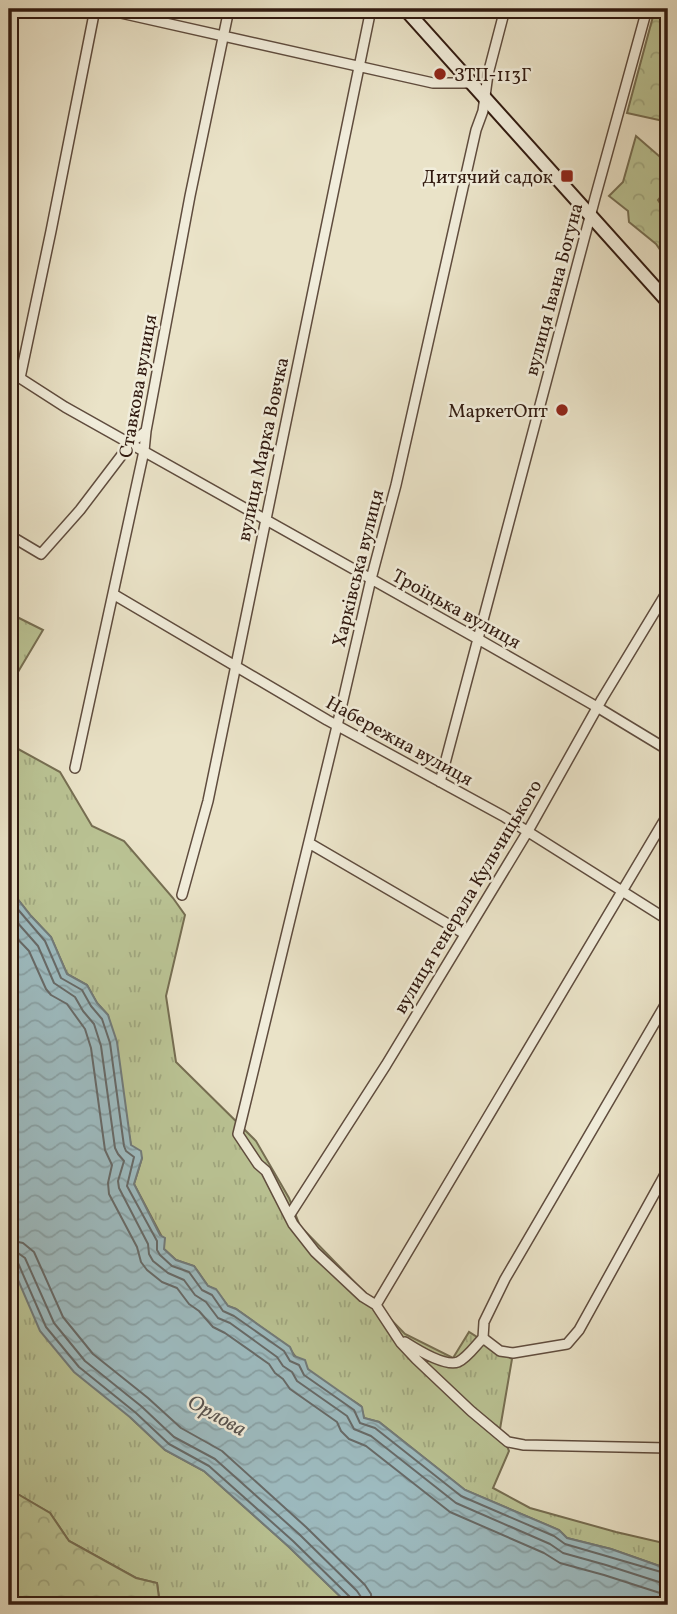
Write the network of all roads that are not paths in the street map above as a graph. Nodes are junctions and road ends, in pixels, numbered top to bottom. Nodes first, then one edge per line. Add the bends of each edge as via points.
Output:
1 (95, 9) edge
2 (103, 9) edge
3 (229, 9) edge
4 (371, 9) edge
5 (405, 9) edge
6 (505, 9) edge
7 (647, 9) edge
8 (223, 36) junction
9 (359, 68) junction
10 (471, 83) junction
11 (484, 98) junction
12 (590, 216) junction
13 (668, 302) edge
14 (9, 371) edge
15 (20, 378) junction
16 (146, 431) junction
17 (131, 443) junction
18 (144, 451) junction
19 (266, 519) junction
20 (9, 535) edge
21 (370, 579) junction
22 (668, 590) edge
23 (113, 594) junction
24 (478, 639) junction
25 (235, 666) junction
26 (597, 707) junction
27 (337, 726) junction
28 (668, 750) edge
29 (75, 768) dead end
30 (440, 782) junction
31 (668, 814) edge
32 (528, 831) junction
33 (309, 843) junction
34 (622, 890) junction
35 (182, 895) dead end
36 (668, 920) edge
37 (465, 934) junction
38 (668, 1000) edge
39 (668, 1169) edge
40 (289, 1216) junction
41 (376, 1306) junction
42 (483, 1338) junction
43 (398, 1339) junction
44 (668, 1448) edge

1 - 15 street
2 - 8 street
3 - 8 street, Ставкова вулиця
4 - 9 street, вулиця Марка Вовчка
5 - 10 street
6 - 11 street, Харківська вулиця
7 - 12 street, вулиця Івана Богуна
8 - 9 street
8 - 16 street, Ставкова вулиця
9 - 10 street via 433,83
9 - 19 street, вулиця Марка Вовчка
10 - 11 street
11 - 12 street
11 - 21 street, Харківська вулиця via 396,485
12 - 13 street
12 - 24 street, вулиця Івана Богуна
14 - 15 street, Троїцька вулиця
15 - 17 street, Троїцька вулиця
16 - 17 street
16 - 18 street, Ставкова вулиця
17 - 18 street, Троїцька вулиця
17 - 20 street via 41,554
18 - 19 street, Троїцька вулиця
18 - 23 street, Ставкова вулиця
19 - 21 street, Троїцька вулиця
19 - 25 street, вулиця Марка Вовчка
21 - 24 street, Троїцька вулиця
21 - 27 street, Харківська вулиця
22 - 26 street, вулиця генерала Кульчицького
23 - 25 street, Набережна вулиця
23 - 29 street, Ставкова вулиця
24 - 26 street, Троїцька вулиця
24 - 30 street, вулиця Івана Богуна
25 - 27 street, Набережна вулиця
25 - 35 street, вулиця Марка Вовчка via 208,801
26 - 28 street, Троїцька вулиця
26 - 32 street, вулиця генерала Кульчицького
27 - 30 street, Набережна вулиця
27 - 33 street, Харківська вулиця
30 - 32 street, Набережна вулиця
31 - 34 street
32 - 34 street, Набережна вулиця
32 - 37 street, вулиця генерала Кульчицького
33 - 37 street
33 - 40 street, Харківська вулиця via 238,1134 266,1171
34 - 36 street, Набережна вулиця
34 - 41 street
37 - 40 street, вулиця генерала Кульчицького
38 - 42 street via 505,1279 484,1322
39 - 42 street via 579,1330 567,1343 513,1353 500,1351
40 - 41 street via 315,1252
41 - 43 street
42 - 43 street via 452,1363
43 - 44 street via 508,1442

